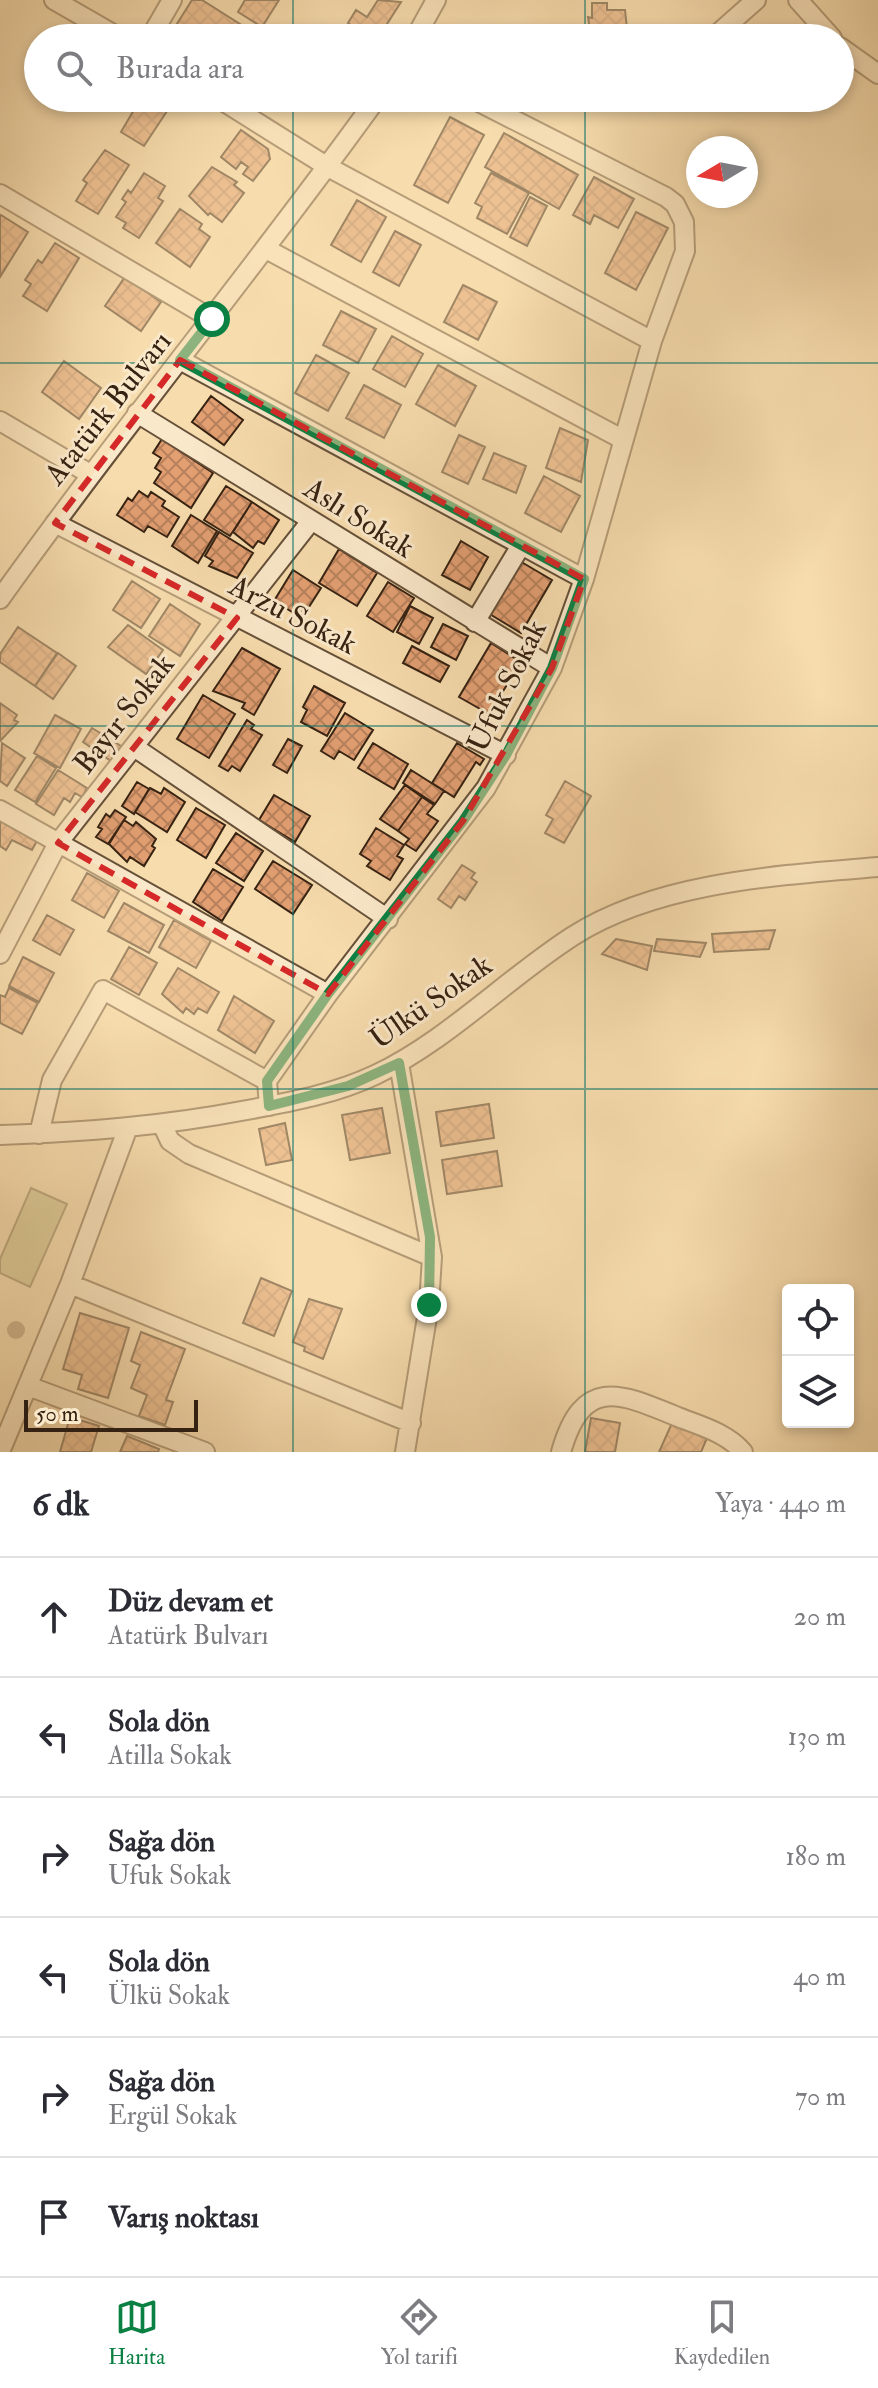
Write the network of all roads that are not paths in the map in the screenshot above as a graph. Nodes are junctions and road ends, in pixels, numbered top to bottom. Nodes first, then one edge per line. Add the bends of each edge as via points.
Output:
1 (54, 0) edge
2 (172, 0) edge
3 (436, 0) edge
4 (756, 0) edge
5 (798, 0) edge
6 (96, 24) edge
7 (158, 24) edge
8 (423, 24) edge
9 (729, 24) edge
10 (819, 24) edge
11 (854, 57) edge
12 (878, 74) edge
13 (240, 112) edge
14 (367, 112) edge
15 (503, 112) edge
16 (328, 167) junction
17 (0, 194) edge
18 (266, 249) junction
19 (212, 319) junction
20 (652, 341) junction
21 (180, 360) junction
22 (137, 413) junction
23 (0, 421) edge
24 (622, 439) junction
25 (90, 474) junction
26 (311, 521) junction
27 (55, 523) junction
28 (520, 547) junction
29 (584, 579) junction
30 (0, 599) edge
31 (237, 618) junction
32 (475, 622) junction
33 (552, 668) junction
34 (134, 747) junction
35 (506, 755) junction
36 (0, 810) edge
37 (58, 843) junction
38 (878, 867) edge
39 (388, 919) junction
40 (0, 954) edge
41 (328, 994) junction
42 (399, 1063) junction
43 (267, 1081) junction
44 (269, 1106) junction
45 (163, 1126) junction
46 (127, 1130) junction
47 (39, 1134) junction
48 (0, 1135) edge
49 (432, 1257) junction
50 (70, 1284) junction
51 (28, 1386) junction
52 (411, 1423) junction
53 (0, 1452) edge
54 (205, 1452) edge
55 (405, 1452) edge
56 (561, 1452) edge
57 (743, 1452) edge

1 - 6 street
2 - 7 street
3 - 8 street
4 - 9 street
5 - 10 street
11 - 12 street
13 - 16 street
14 - 16 street, Atatürk Bulvarı
15 - 20 street, Ufuk Sokak via 666,197 681,214 687,232 685,251
16 - 18 street, Atatürk Bulvarı
16 - 20 street
17 - 19 street
18 - 19 street, Atatürk Bulvarı
18 - 24 street
19 - 21 street, Atatürk Bulvarı
20 - 24 street, Ufuk Sokak
21 - 22 street, Atatürk Bulvarı
21 - 28 street
22 - 25 street, Atatürk Bulvarı
22 - 26 street, Aslı Sokak
23 - 25 street
24 - 29 street, Ufuk Sokak
25 - 27 street, Atatürk Bulvarı
26 - 31 street, Bayır Sokak
26 - 32 street, Aslı Sokak
27 - 30 street, Atatürk Bulvarı
27 - 31 street, Arzu Sokak
28 - 29 street
28 - 32 street
29 - 33 street, Ufuk Sokak
31 - 34 street, Bayır Sokak
31 - 35 street, Arzu Sokak
32 - 33 street, Aslı Sokak
33 - 35 street, Ufuk Sokak
34 - 37 street, Bayır Sokak
34 - 39 street
35 - 39 street, Ufuk Sokak
36 - 37 street
37 - 40 street, Bayır Sokak
37 - 41 street
38 - 42 street, Ülkü Sokak via 767,878 628,909 574,936
39 - 41 street, Ufuk Sokak
41 - 43 street, Ufuk Sokak
42 - 44 street, Ülkü Sokak via 348,1086
42 - 49 street
43 - 44 street
43 - 47 street via 103,990 52,1080
44 - 45 street, Ülkü Sokak
45 - 46 street, Ülkü Sokak
45 - 49 street via 177,1148
46 - 47 street, Ülkü Sokak
46 - 50 street
47 - 48 street, Ülkü Sokak
49 - 52 street
50 - 51 street
50 - 52 street
51 - 53 street
51 - 54 street
52 - 55 street
56 - 57 street via 584,1407 620,1395 715,1432

